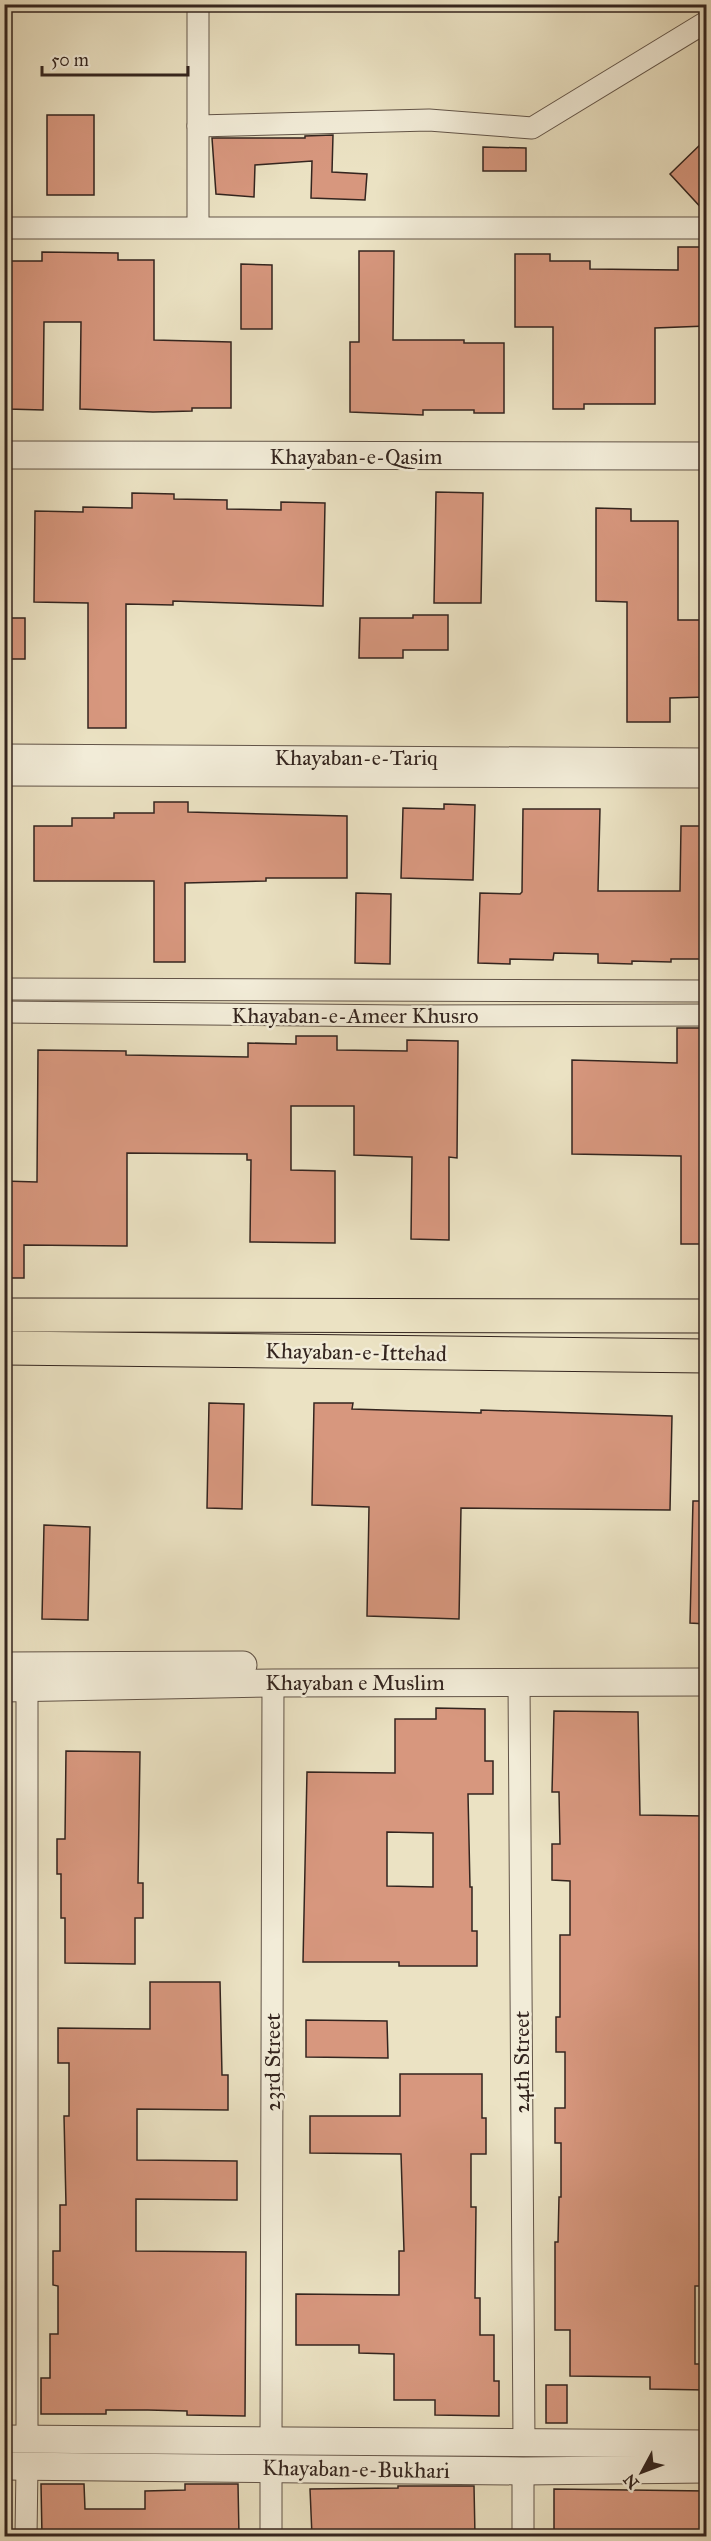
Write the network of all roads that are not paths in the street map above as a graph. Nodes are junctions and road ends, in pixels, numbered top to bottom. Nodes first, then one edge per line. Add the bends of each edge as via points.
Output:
1 (198, 4) edge
2 (706, 22) edge
3 (198, 126) junction
4 (198, 227) junction
5 (4, 228) edge
6 (706, 228) edge
7 (4, 438) edge
8 (706, 439) edge
9 (4, 455) edge
10 (706, 456) edge
11 (4, 755) edge
12 (706, 759) edge
13 (407, 766) junction
14 (682, 768) junction
15 (4, 775) edge
16 (706, 777) edge
17 (4, 989) edge
18 (350, 990) junction
19 (393, 990) junction
20 (706, 991) edge
21 (4, 1012) edge
22 (346, 1015) junction
23 (706, 1015) edge
24 (394, 1016) junction
25 (4, 1315) edge
26 (706, 1316) edge
27 (4, 1348) edge
28 (706, 1356) edge
29 (4, 1665) edge
30 (706, 1666) edge
31 (400, 1674) junction
32 (519, 1681) junction
33 (706, 1682) edge
34 (273, 1683) junction
35 (16, 1688) edge
36 (16, 2439) edge
37 (524, 2443) junction
38 (706, 2444) edge
39 (271, 2455) junction
40 (16, 2466) edge
41 (706, 2469) edge
42 (523, 2471) junction
43 (26, 2536) edge
44 (271, 2536) edge
45 (523, 2536) edge

1 - 3 street
2 - 3 street via 532,128 429,120
3 - 4 street
4 - 5 street
4 - 6 street
7 - 8 street, Khayaban-e-Qasim
9 - 10 street, Khayaban-e-Qasim
11 - 13 street, Khayaban-e-Tariq
12 - 14 street, Khayaban-e-Tariq
13 - 14 street, Khayaban-e-Tariq
13 - 15 street, Khayaban-e-Tariq
14 - 16 street, Khayaban-e-Tariq
17 - 18 street, Khayaban-e-Ameer Khusro
18 - 19 street, Khayaban-e-Ameer Khusro
18 - 22 street via 357,1004
19 - 20 street, Khayaban-e-Ameer Khusro
19 - 24 street via 385,993 380,1004 386,1014
21 - 22 street, Khayaban-e-Ameer Khusro
22 - 24 street, Khayaban-e-Ameer Khusro
23 - 24 street, Khayaban-e-Ameer Khusro
25 - 26 main road, Khayaban-e-Ittehad
27 - 28 main road, Khayaban-e-Ittehad
29 - 31 street, Khayaban e Muslim
30 - 31 street, Khayaban e Muslim
31 - 32 street, Khayaban e Muslim
31 - 34 street, Khayaban e Muslim
32 - 33 street, Khayaban e Muslim
32 - 37 street, 24th Street
34 - 35 street, Khayaban e Muslim
34 - 39 street, 23rd Street
35 - 36 street
36 - 39 street, Khayaban-e-Bukhari
37 - 38 street, Khayaban-e-Bukhari
37 - 39 street, Khayaban-e-Bukhari
39 - 40 street, Khayaban-e-Bukhari
39 - 42 street, Khayaban-e-Bukhari
39 - 44 street, 23rd Street
40 - 43 street
41 - 42 street, Khayaban-e-Bukhari
42 - 45 street

